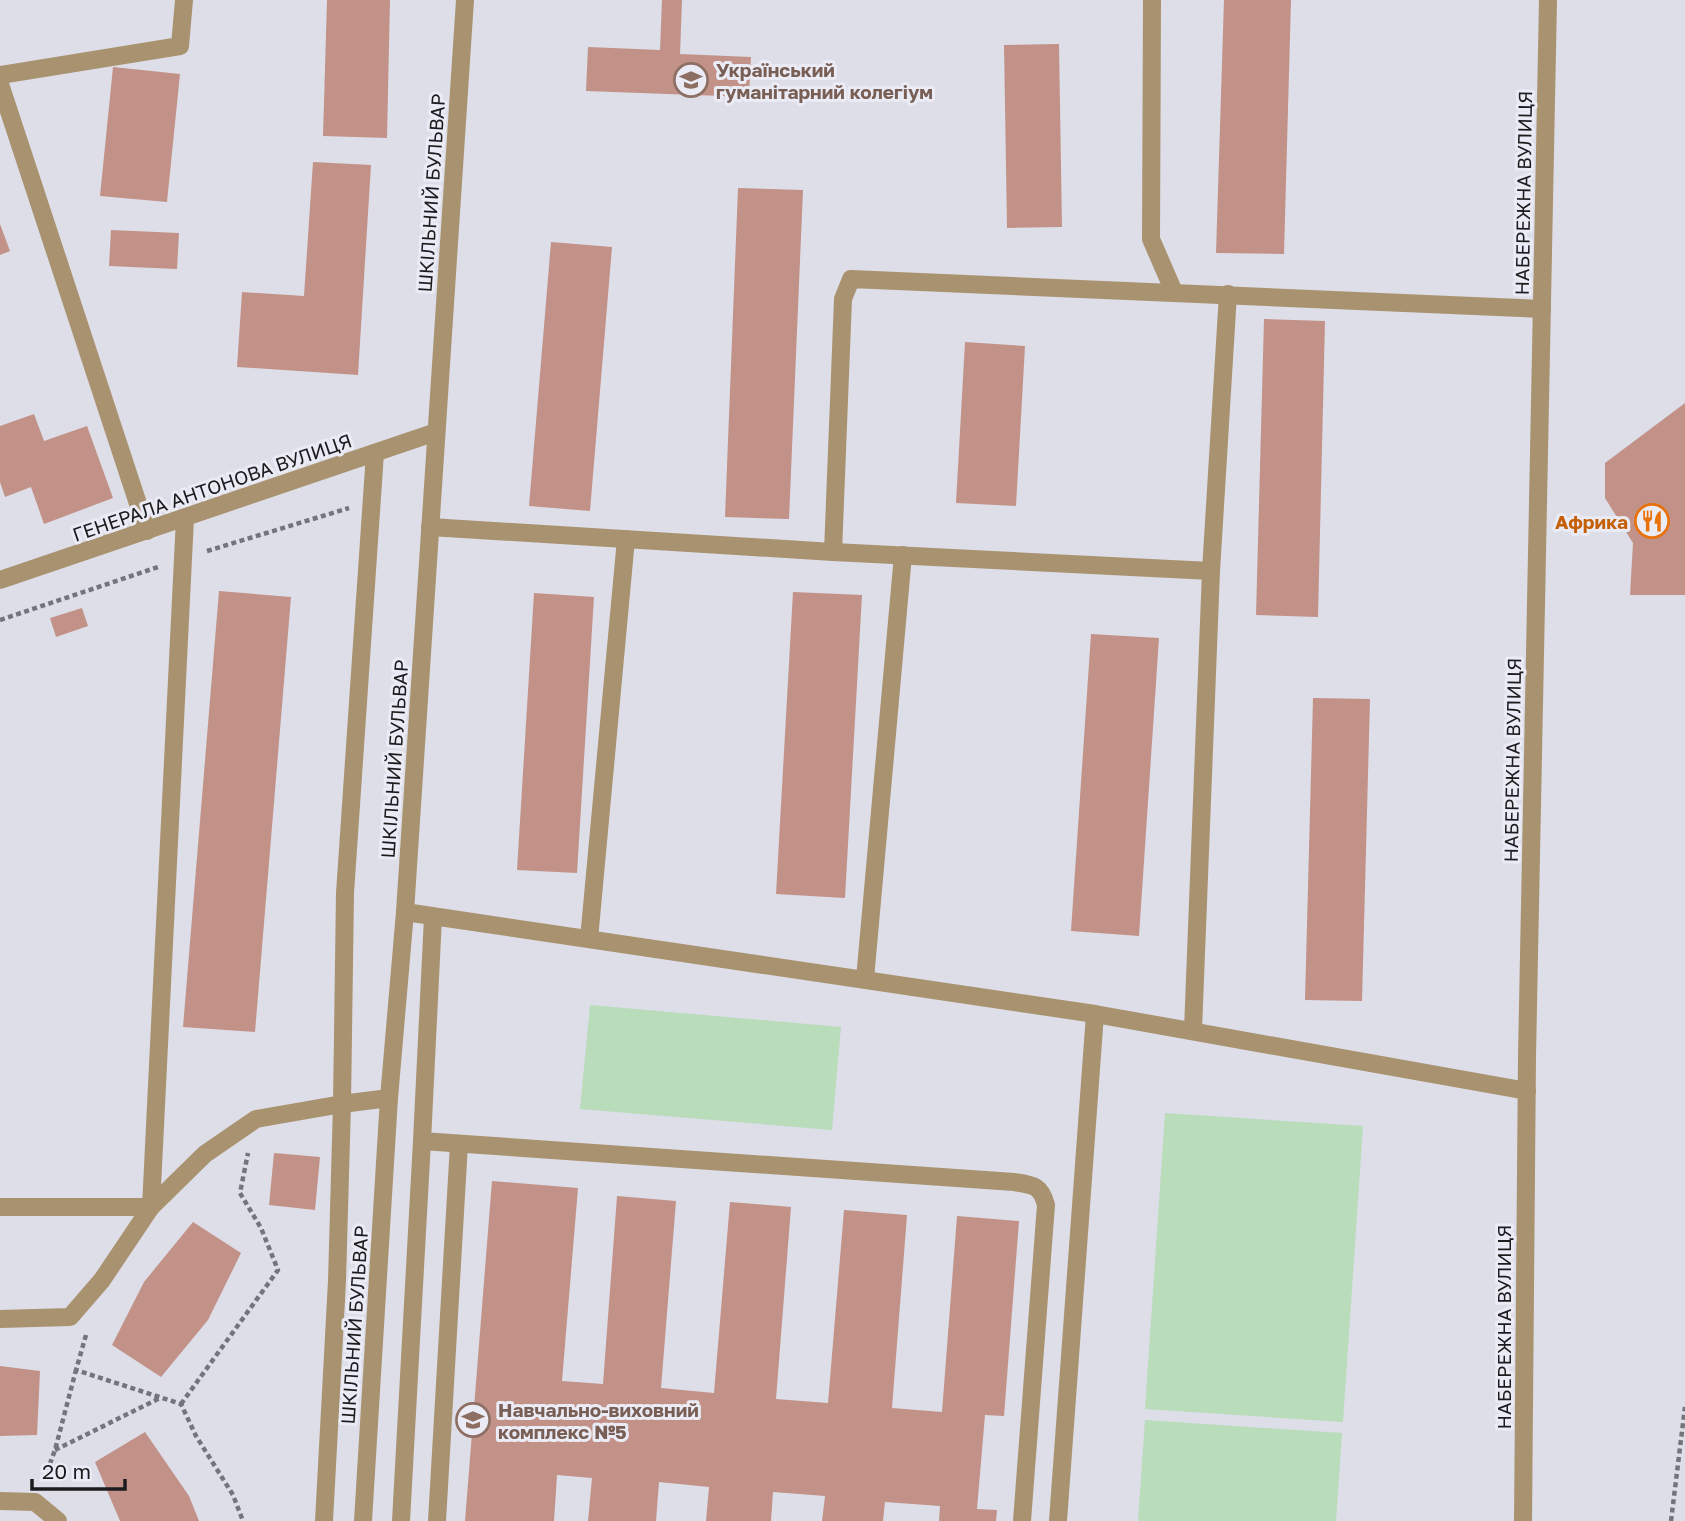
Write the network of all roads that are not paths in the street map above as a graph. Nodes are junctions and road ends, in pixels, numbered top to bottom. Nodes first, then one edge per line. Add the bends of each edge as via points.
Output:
1 (184, 0) edge
2 (465, 0) edge
3 (1152, 0) edge
4 (1548, 0) edge
5 (0, 75) edge
6 (0, 84) edge
7 (1174, 292) junction
8 (1228, 295) junction
9 (1542, 309) junction
10 (436, 432) junction
11 (375, 453) junction
12 (185, 518) junction
13 (430, 527) junction
14 (147, 531) junction
15 (626, 539) junction
16 (833, 552) junction
17 (903, 555) junction
18 (1211, 571) junction
19 (0, 580) edge
20 (405, 912) junction
21 (433, 916) junction
22 (589, 939) junction
23 (865, 979) junction
24 (1095, 1014) junction
25 (1193, 1030) junction
26 (1527, 1091) junction
27 (389, 1098) junction
28 (342, 1104) junction
29 (422, 1141) junction
30 (459, 1144) junction
31 (0, 1207) edge
32 (151, 1207) junction
33 (0, 1319) edge
34 (0, 1501) edge
35 (58, 1521) edge
36 (324, 1521) edge
37 (363, 1521) edge
38 (401, 1521) edge
39 (437, 1521) edge
40 (1021, 1521) edge
41 (1058, 1521) edge
42 (1523, 1521) edge

1 - 5 street via 180,46
2 - 10 street, ШКІЛЬНИЙ БУЛЬВАР
3 - 7 street via 1151,239
4 - 9 street, НАБЕРЕЖНА ВУЛИЦЯ
6 - 14 street
7 - 8 street
7 - 16 street via 851,279 844,299
8 - 9 street
8 - 18 street
9 - 26 street, НАБЕРЕЖНА ВУЛИЦЯ
10 - 11 street, ГЕНЕРАЛА АНТОНОВА ВУЛИЦЯ
10 - 13 street, ШКІЛЬНИЙ БУЛЬВАР
11 - 12 street, ГЕНЕРАЛА АНТОНОВА ВУЛИЦЯ
11 - 28 street via 345,893
12 - 14 street, ГЕНЕРАЛА АНТОНОВА ВУЛИЦЯ
12 - 32 street
13 - 15 street
13 - 20 street, ШКІЛЬНИЙ БУЛЬВАР
14 - 19 street, ГЕНЕРАЛА АНТОНОВА ВУЛИЦЯ
15 - 16 street
15 - 22 street
16 - 17 street
17 - 18 street
17 - 23 street
18 - 25 street
20 - 21 street
20 - 27 street, ШКІЛЬНИЙ БУЛЬВАР
21 - 22 street
21 - 29 street
22 - 23 street
23 - 24 street
24 - 25 street
24 - 41 street
25 - 26 street
26 - 42 street, НАБЕРЕЖНА ВУЛИЦЯ
27 - 28 street
27 - 37 street, ШКІЛЬНИЙ БУЛЬВАР
28 - 32 street via 256,1119 205,1154
28 - 36 street
29 - 30 street
29 - 38 street
30 - 39 street
30 - 40 street via 1034,1185 1046,1205
31 - 32 street
32 - 33 street via 102,1280 70,1317
34 - 35 street via 35,1502

